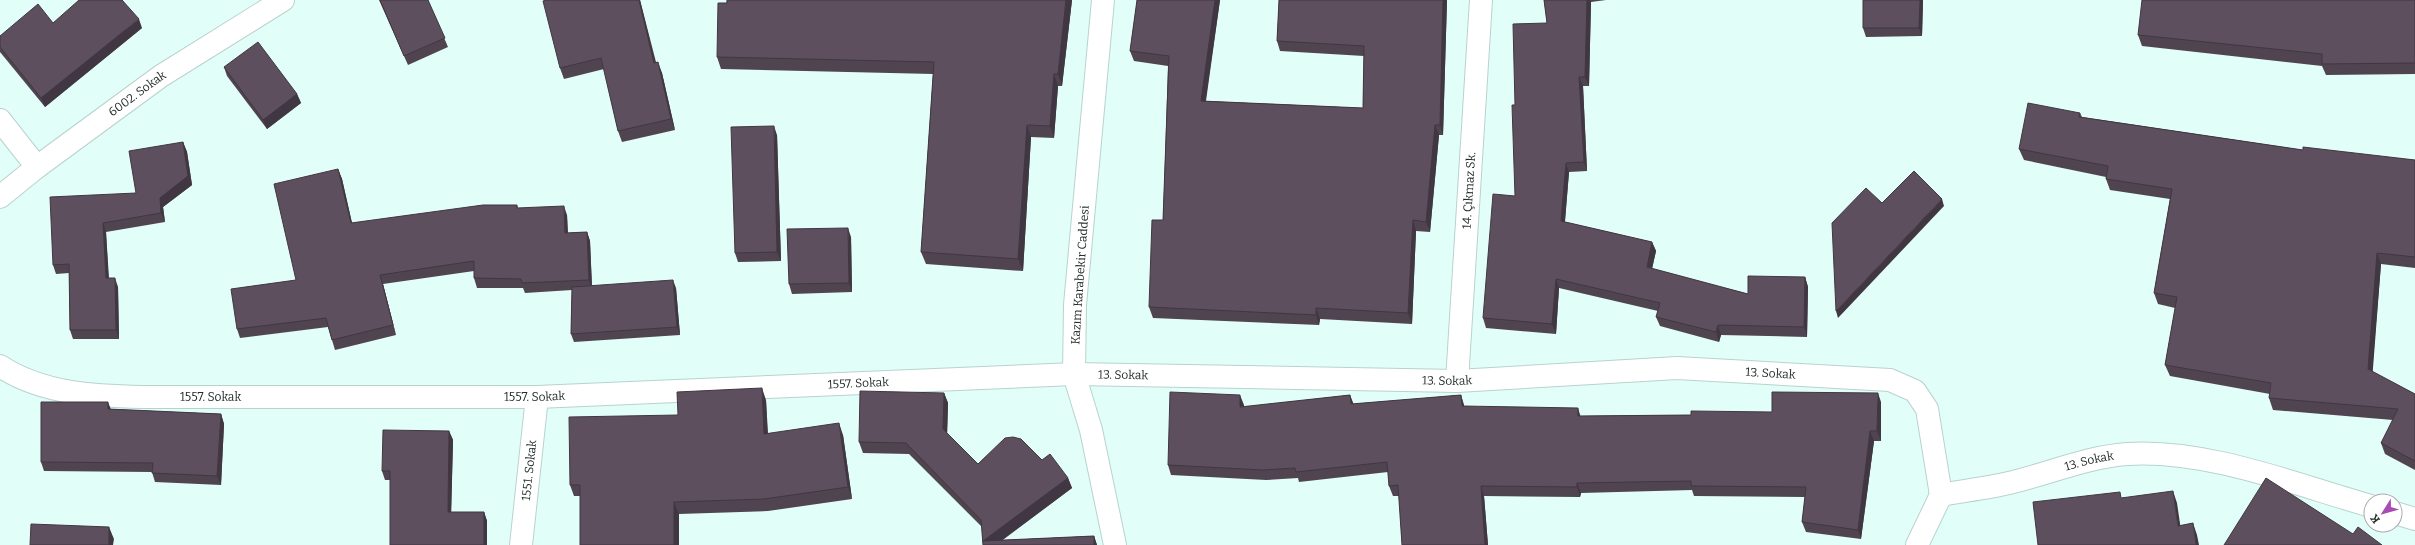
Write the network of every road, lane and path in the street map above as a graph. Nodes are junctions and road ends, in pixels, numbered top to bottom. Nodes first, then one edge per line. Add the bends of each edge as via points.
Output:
1 (283, 0) edge
2 (1103, 0) edge
3 (1481, 0) edge
4 (0, 120) edge
5 (37, 168) junction
6 (0, 197) edge
7 (0, 366) edge
8 (1074, 374) junction
9 (1457, 381) junction
10 (537, 397) junction
11 (1940, 495) junction
12 (2363, 504) edge
13 (2403, 515) edge
14 (2415, 519) edge
15 (521, 545) edge
16 (1115, 545) edge
17 (1917, 545) edge

1 - 5 street, 6002. Sokak via 161,76
2 - 8 street, Kazım Karabekir Caddesi via 1075,306
3 - 9 street, 14. Çıkmaz Sk.
4 - 5 street
5 - 6 street, 6002. Sokak
7 - 10 street, 1557. Sokak via 14,376 91,396
8 - 9 street, 13. Sokak
8 - 10 street, 1557. Sokak
8 - 16 street, Kazım Karabekir Caddesi via 1091,430
9 - 11 street, 13. Sokak via 1677,368 1890,380 1915,390 1927,408
10 - 15 street, 1551. Sokak
11 - 12 street, 13. Sokak via 2009,483 2088,461 2126,454 2157,454 2221,463
11 - 17 street
13 - 14 street

